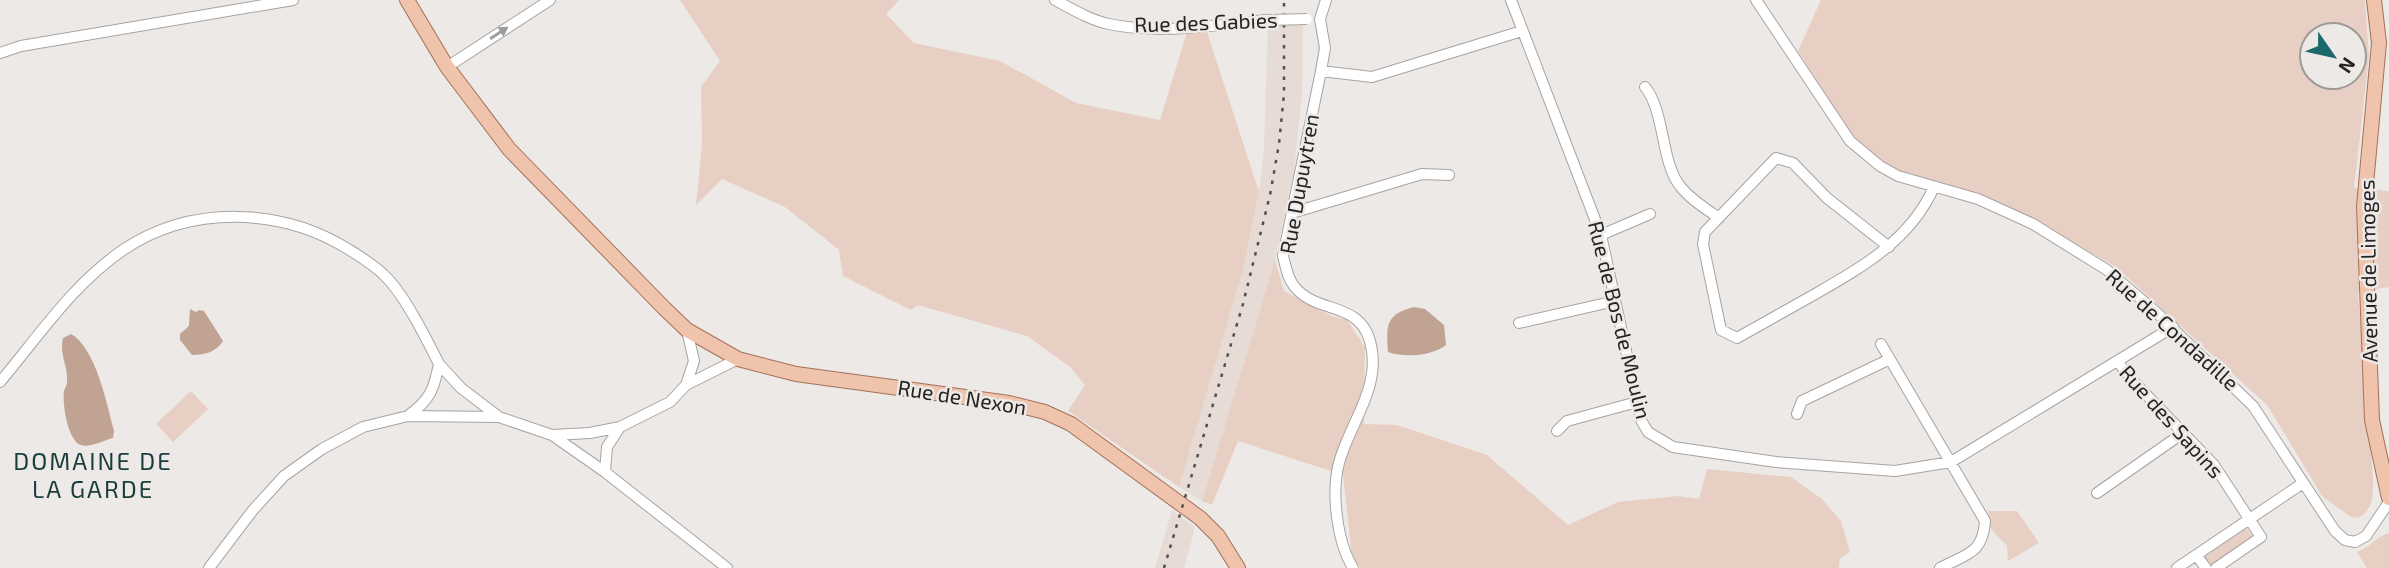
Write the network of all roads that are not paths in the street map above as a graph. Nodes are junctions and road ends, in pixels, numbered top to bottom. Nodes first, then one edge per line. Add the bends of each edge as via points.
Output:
1 (293, 0) edge
2 (407, 0) edge
3 (550, 0) edge
4 (1055, 0) edge
5 (1326, 0) edge
6 (1511, 0) edge
7 (1756, 0) edge
8 (2374, 0) edge
9 (1320, 19) junction
10 (1522, 31) junction
11 (0, 53) edge
12 (447, 66) junction
13 (1321, 71) junction
14 (1645, 87) dead end
15 (1449, 175) dead end
16 (1934, 187) junction
17 (1293, 213) junction
18 (1650, 215) dead end
19 (1719, 218) junction
20 (1601, 235) junction
21 (1889, 247) junction
22 (1615, 301) junction
23 (1519, 323) dead end
24 (2172, 327) junction
25 (687, 330) junction
26 (1881, 344) dead end
27 (711, 345) junction
28 (738, 359) junction
29 (1890, 359) junction
30 (694, 361) junction
31 (2117, 361) junction
32 (439, 363) junction
33 (0, 382) edge
34 (687, 385) junction
35 (1637, 402) junction
36 (1797, 414) dead end
37 (408, 416) junction
38 (499, 417) junction
39 (620, 427) junction
40 (1557, 430) dead end
41 (2183, 433) junction
42 (552, 435) junction
43 (1951, 462) junction
44 (605, 472) junction
45 (2303, 483) junction
46 (2097, 493) dead end
47 (2389, 500) edge
48 (2250, 518) junction
49 (2196, 555) junction
50 (209, 568) edge
51 (727, 568) edge
52 (1238, 568) edge
53 (1353, 568) edge
54 (1940, 568) edge
55 (2177, 568) edge
56 (2206, 568) edge
57 (2216, 568) edge

1 - 11 street
2 - 12 main road, Rue de Nexon
12 -> 3 street
4 - 9 street, Rue des Gabies, bridge via 1107,23 1153,29
5 - 9 street, Rue Dupuytren
6 - 10 street, Rue de Bos de Moulin
7 - 16 street, Rue de Condadille via 1850,141 1898,176
8 - 47 main road, Avenue de Limoges via 2379,43 2364,206 2372,420
9 - 13 street, Rue Dupuytren via 1325,48
10 - 13 street via 1372,77
10 - 20 street, Rue de Bos de Moulin
12 - 25 main road, Rue de Nexon via 509,149
13 - 17 street, Rue Dupuytren
14 - 19 street via 1652,96 1678,185
15 - 17 street via 1422,174
16 - 21 street via 1926,205
16 - 24 street, Rue de Condadille via 2007,211 2074,248 2124,283
17 - 53 street, Rue Dupuytren via 1283,256 1295,288 1356,317 1373,351 1367,397 1339,462 1336,482 1343,550
18 - 20 street
19 - 21 street via 1776,158 1793,163 1827,198
19 - 21 street via 1705,232 1703,244 1721,330 1737,338 1870,263
20 - 22 street, Rue de Bos de Moulin
22 - 23 street
22 - 35 street, Rue de Bos de Moulin
24 - 31 street, Rue de Bos de Moulin
24 - 45 street, Rue de Condadille via 2253,406
25 - 27 main road, Rue de Nexon
25 - 30 street
26 - 29 street
27 - 28 main road, Rue de Nexon
27 - 30 street
28 - 34 street
28 - 52 main road, Rue de Nexon via 796,374 1010,403 1045,412 1071,424 1200,518
29 - 36 street via 1802,401
29 - 43 street
30 - 34 street
31 - 41 street, Rue des Sapins
31 - 43 street, Rue de Bos de Moulin
32 - 33 street via 387,278 362,258 300,226 257,217 219,218 179,224 133,244 106,263
32 - 37 street via 434,387 422,406
32 - 38 street via 461,388
34 - 39 street via 670,402
35 - 40 street via 1567,421
35 - 43 street, Rue de Bos de Moulin via 1648,432 1673,447 1776,462 1895,471
37 - 38 street
37 - 50 street via 363,427 284,476
38 - 42 street
39 - 42 street
39 - 44 street via 607,447
41 - 46 street
41 - 48 street, Rue des Sapins via 2214,465
42 - 44 street
43 - 54 street via 1985,521 1984,537 1976,549
44 - 51 street
45 - 47 street, Rue de Condadille via 2336,531 2355,542 2367,536
45 - 48 street
48 - 49 street
48 - 57 street via 2261,537
49 - 55 street
49 - 56 street

